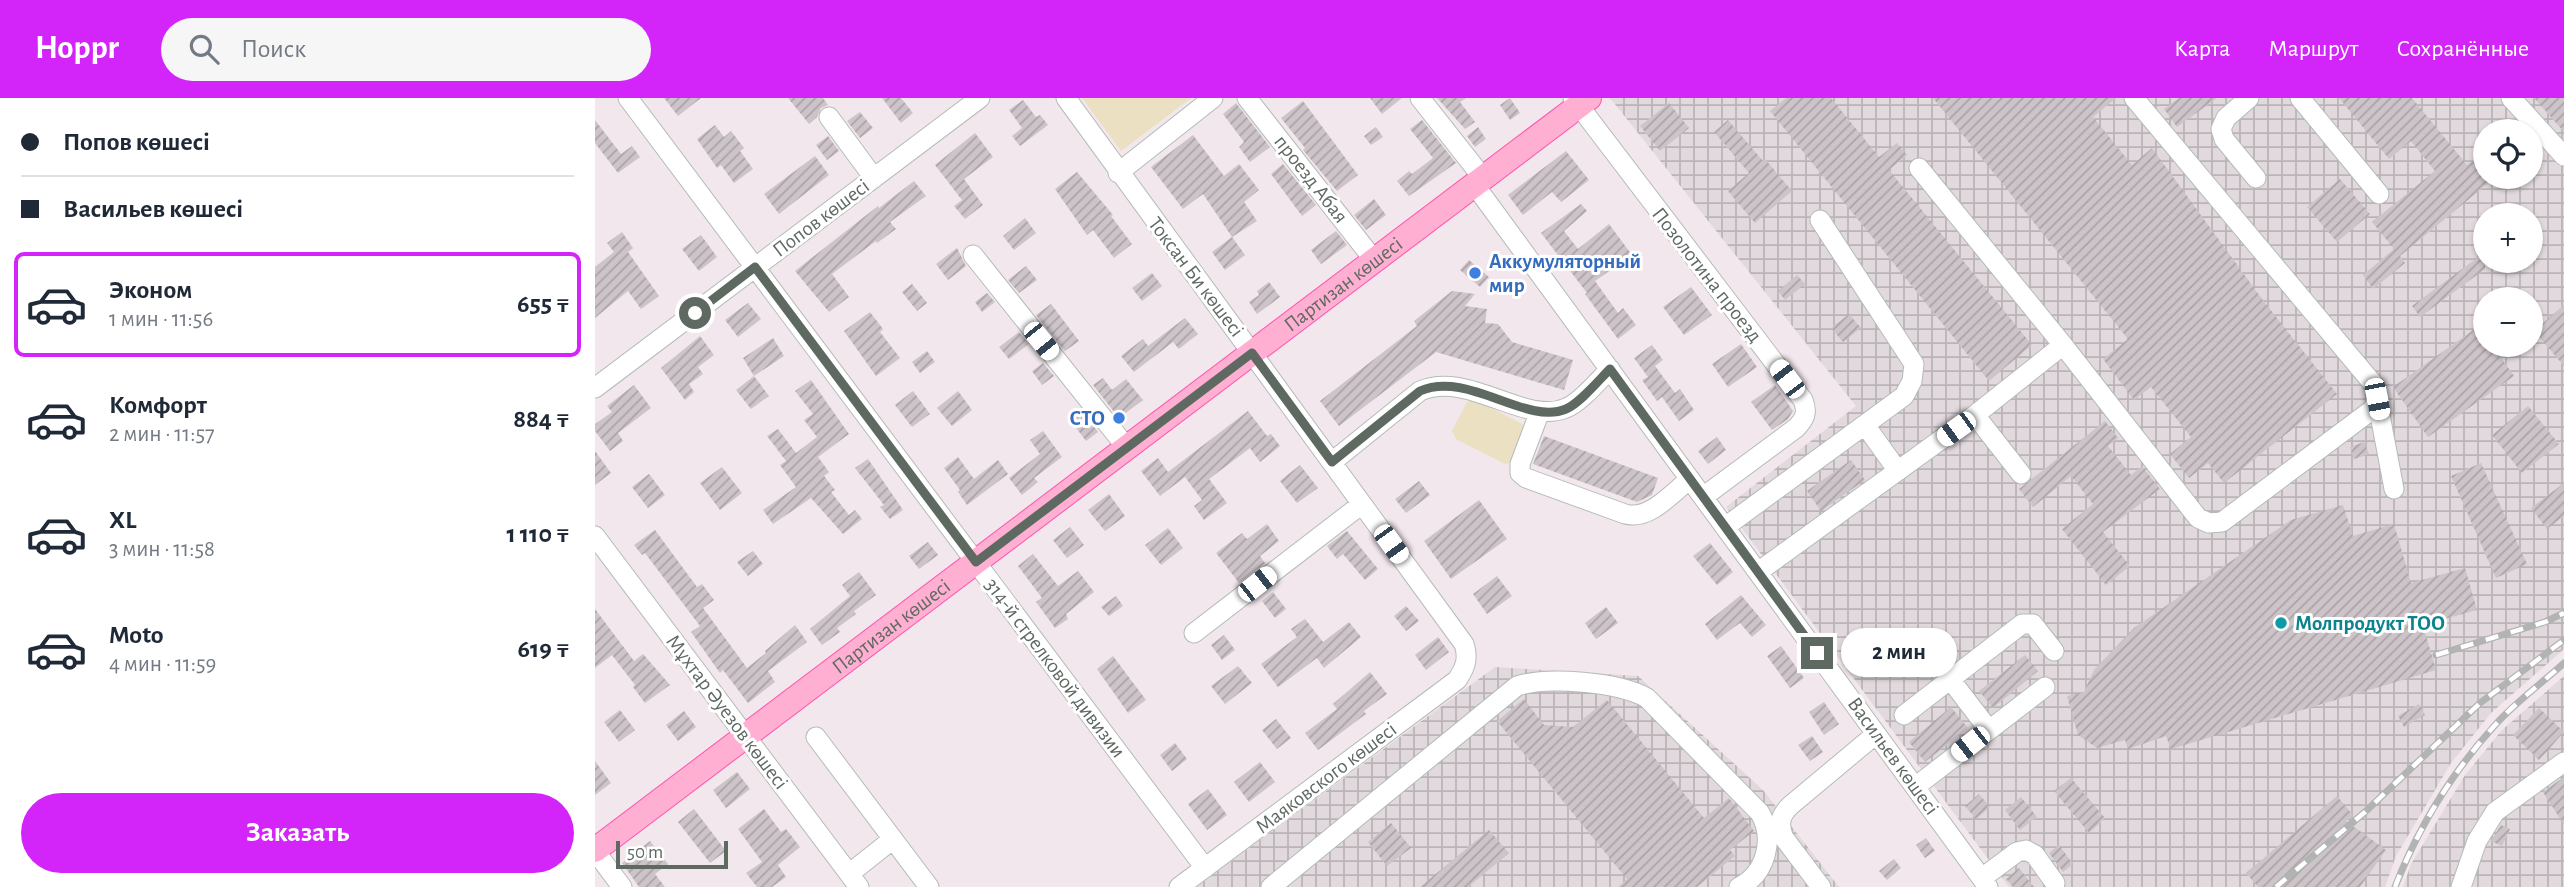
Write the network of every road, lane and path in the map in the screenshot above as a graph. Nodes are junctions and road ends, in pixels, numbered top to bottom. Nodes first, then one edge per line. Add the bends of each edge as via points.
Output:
1 (628, 98) edge
2 (980, 98) edge
3 (1066, 98) edge
4 (1213, 98) edge
5 (1247, 98) edge
6 (1420, 98) edge
7 (2134, 98) edge
8 (2249, 98) edge
9 (2300, 98) edge
10 (2511, 98) edge
11 (1580, 101) edge
12 (829, 117) dead end
13 (2563, 154) edge
14 (1919, 168) dead end
15 (1118, 173) junction
16 (874, 178) junction
17 (2256, 178) dead end
18 (1478, 181) junction
19 (2379, 194) dead end
20 (1820, 220) dead end
21 (972, 255) dead end
22 (1374, 260) junction
23 (755, 267) junction
24 (2063, 345) junction
25 (1252, 353) junction
26 (1610, 369) junction
27 (595, 388) edge
28 (2377, 399) junction
29 (1540, 411) junction
30 (1975, 415) junction
31 (1865, 425) junction
32 (1127, 448) junction
33 (1332, 462) junction
34 (1898, 471) junction
35 (2021, 474) dead end
36 (1690, 479) junction
37 (2394, 489) dead end
38 (1703, 497) junction
39 (1362, 504) junction
40 (1725, 527) junction
41 (595, 536) edge
42 (976, 562) junction
43 (1758, 572) junction
44 (1194, 633) dead end
45 (2054, 651) dead end
46 (1466, 663) joint
47 (1950, 679) junction
48 (2045, 687) dead end
49 (1904, 715) dead end
50 (1989, 730) junction
51 (1877, 734) junction
52 (745, 736) junction
53 (816, 737) dead end
54 (2564, 762) edge
55 (1915, 787) junction
56 (893, 839) junction
57 (595, 851) edge
58 (1205, 868) junction
59 (854, 880) edge
60 (1985, 882) edge
61 (2055, 883) dead end
62 (622, 887) edge
63 (929, 887) edge
64 (1179, 887) edge
65 (1271, 887) edge
66 (1739, 887) edge
67 (1821, 887) edge
68 (2461, 887) edge

1 - 23 street, 314-й стрелковой дивизии
2 - 16 street, Попов көшесі
3 - 15 street, Токсан Би көшесі
4 - 15 street
5 - 22 street, проезд Абая
6 - 18 street, Васильев көшесі
7 - 28 street via 2375,386
8 - 17 street via 2226,118 2221,129
9 - 19 street
10 - 13 street
11 - 18 main road, Партизан көшесі
11 - 38 street, Позолотина проезд via 1806,407 1806,415 1795,428
12 - 16 street
14 - 24 street
15 - 25 street, Токсан Би көшесі
16 - 23 street, Попов көшесі
18 - 22 main road, Партизан көшесі
18 - 26 street, Васильев көшесі
20 - 31 street via 1914,364 1904,396
21 - 32 street
22 - 25 main road, Партизан көшесі
23 - 27 street, Попов көшесі
23 - 42 street, 314-й стрелковой дивизии
24 - 28 street via 2198,518 2209,523 2221,522 2373,409
24 - 30 street
25 - 32 main road, Партизан көшесі
25 - 33 street, Токсан Би көшесі
26 - 29 street via 1571,406
26 - 36 street, Васильев көшесі
28 - 37 street
29 - 33 street via 1465,388 1427,388
29 - 36 street via 1520,464 1520,473 1526,478 1638,517
30 - 34 street
30 - 35 street
31 - 34 street
31 - 40 street
32 - 42 main road, Партизан көшесі
33 - 39 street, Токсан Би көшесі
34 - 43 street
36 - 38 street, Васильев көшесі
38 - 40 street, Васильев көшесі
39 - 44 street
39 - 46 street, Токсан Би көшесі via 1464,644
40 - 43 street, Васильев көшесі
41 - 52 street, Мұхтар Әуезов көшесі
42 - 52 main road, Партизан көшесі
42 - 58 street, 314-й стрелковой дивизии
43 - 51 street, Васильев көшесі
45 - 47 street via 2037,628 2027,623
46 - 58 street, Маяковского көшесі via 1457,680
47 - 49 street
47 - 50 street
48 - 50 street
50 - 55 street
51 - 55 street, Васильев көшесі
51 - 67 street via 1784,811 1780,821 1784,838
52 - 57 main road, Партизан көшесі
52 - 59 street, Мұхтар Әуезов көшесі
53 - 56 street
54 - 68 street via 2495,812 2477,841
55 - 60 street, Васильев көшесі
56 - 59 street
56 - 63 street
57 - 62 street
58 - 64 street, Маяковского көшесі
60 - 61 street via 2017,852 2026,850
65 - 66 street via 1517,686 1545,680 1618,687 1647,698 1760,813 1767,835 1764,861 1753,879

